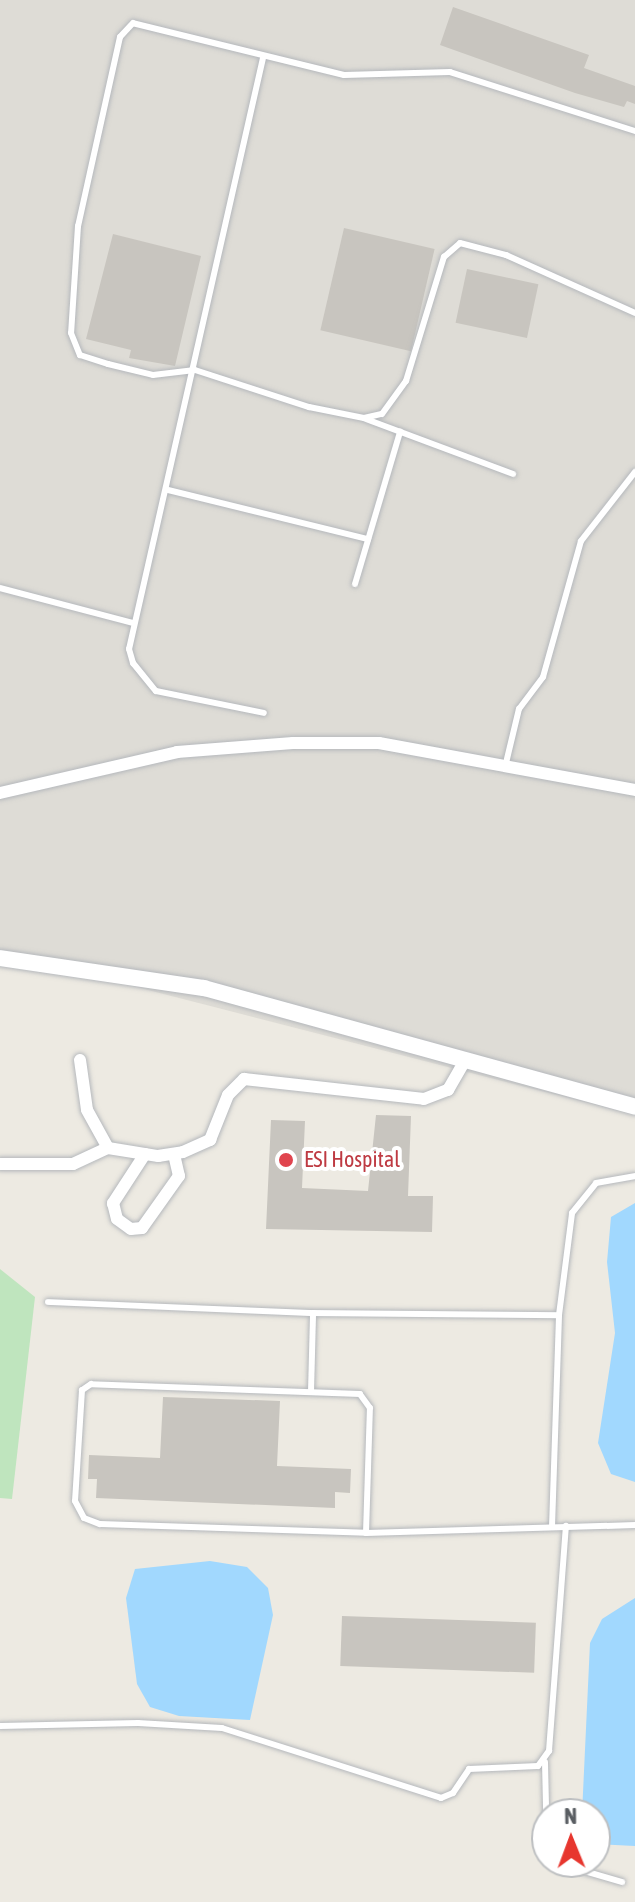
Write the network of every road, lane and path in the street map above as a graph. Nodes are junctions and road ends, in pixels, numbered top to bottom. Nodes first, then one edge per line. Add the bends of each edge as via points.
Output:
1 (263, 58) junction
2 (635, 131) edge
3 (635, 313) edge
4 (195, 370) junction
5 (364, 418) junction
6 (400, 432) junction
7 (635, 472) edge
8 (513, 474) dead end
9 (168, 490) junction
10 (368, 539) junction
11 (355, 584) dead end
12 (0, 588) edge
13 (133, 623) junction
14 (264, 713) dead end
15 (506, 763) junction
16 (635, 790) edge
17 (0, 793) edge
18 (0, 958) edge
19 (80, 1060) dead end
20 (464, 1062) junction
21 (635, 1107) edge
22 (108, 1148) junction
23 (145, 1154) junction
24 (174, 1155) junction
25 (0, 1164) edge
26 (635, 1176) edge
27 (48, 1302) dead end
28 (313, 1313) junction
29 (559, 1315) junction
30 (311, 1392) junction
31 (635, 1525) edge
32 (566, 1526) junction
33 (552, 1527) junction
34 (366, 1533) junction
35 (0, 1726) edge
36 (545, 1762) junction
37 (546, 1798) edge
38 (608, 1878) edge
39 (622, 1882) dead end

1 - 2 lane via 365,78 450,72
1 - 4 lane
1 - 4 lane via 133,23 120,37 110,76 78,226 73,344 80,355 153,375
3 - 5 lane via 506,255 460,243 444,257 406,381 382,414
4 - 5 lane via 309,407
4 - 9 lane
5 - 6 lane
6 - 8 lane
6 - 10 lane
7 - 15 lane via 581,541 543,677 519,709
9 - 10 lane
9 - 13 lane
10 - 11 lane
12 - 13 lane
13 - 14 lane via 133,663 156,691
15 - 16 street
15 - 17 street via 379,743 230,746 177,752
18 - 20 street via 204,988 315,1015
19 - 22 street via 87,1110
20 - 21 street
20 - 24 street via 448,1090 424,1099 244,1079 228,1095 210,1140
22 - 23 street
22 - 25 street via 73,1164
23 - 24 street
23 - 24 street via 113,1203 117,1219 131,1229 142,1228 179,1176
26 - 29 lane via 596,1183 572,1213
27 - 28 lane
28 - 29 lane
28 - 30 lane
29 - 33 lane
30 - 34 lane via 360,1394 370,1408
30 - 34 lane via 91,1384 77,1399 78,1509 84,1518 100,1524
31 - 32 lane
32 - 33 lane
32 - 36 lane
33 - 34 lane
35 - 36 lane via 138,1723 222,1728 441,1798 453,1793 469,1769 525,1768
36 - 37 lane
38 - 39 lane

